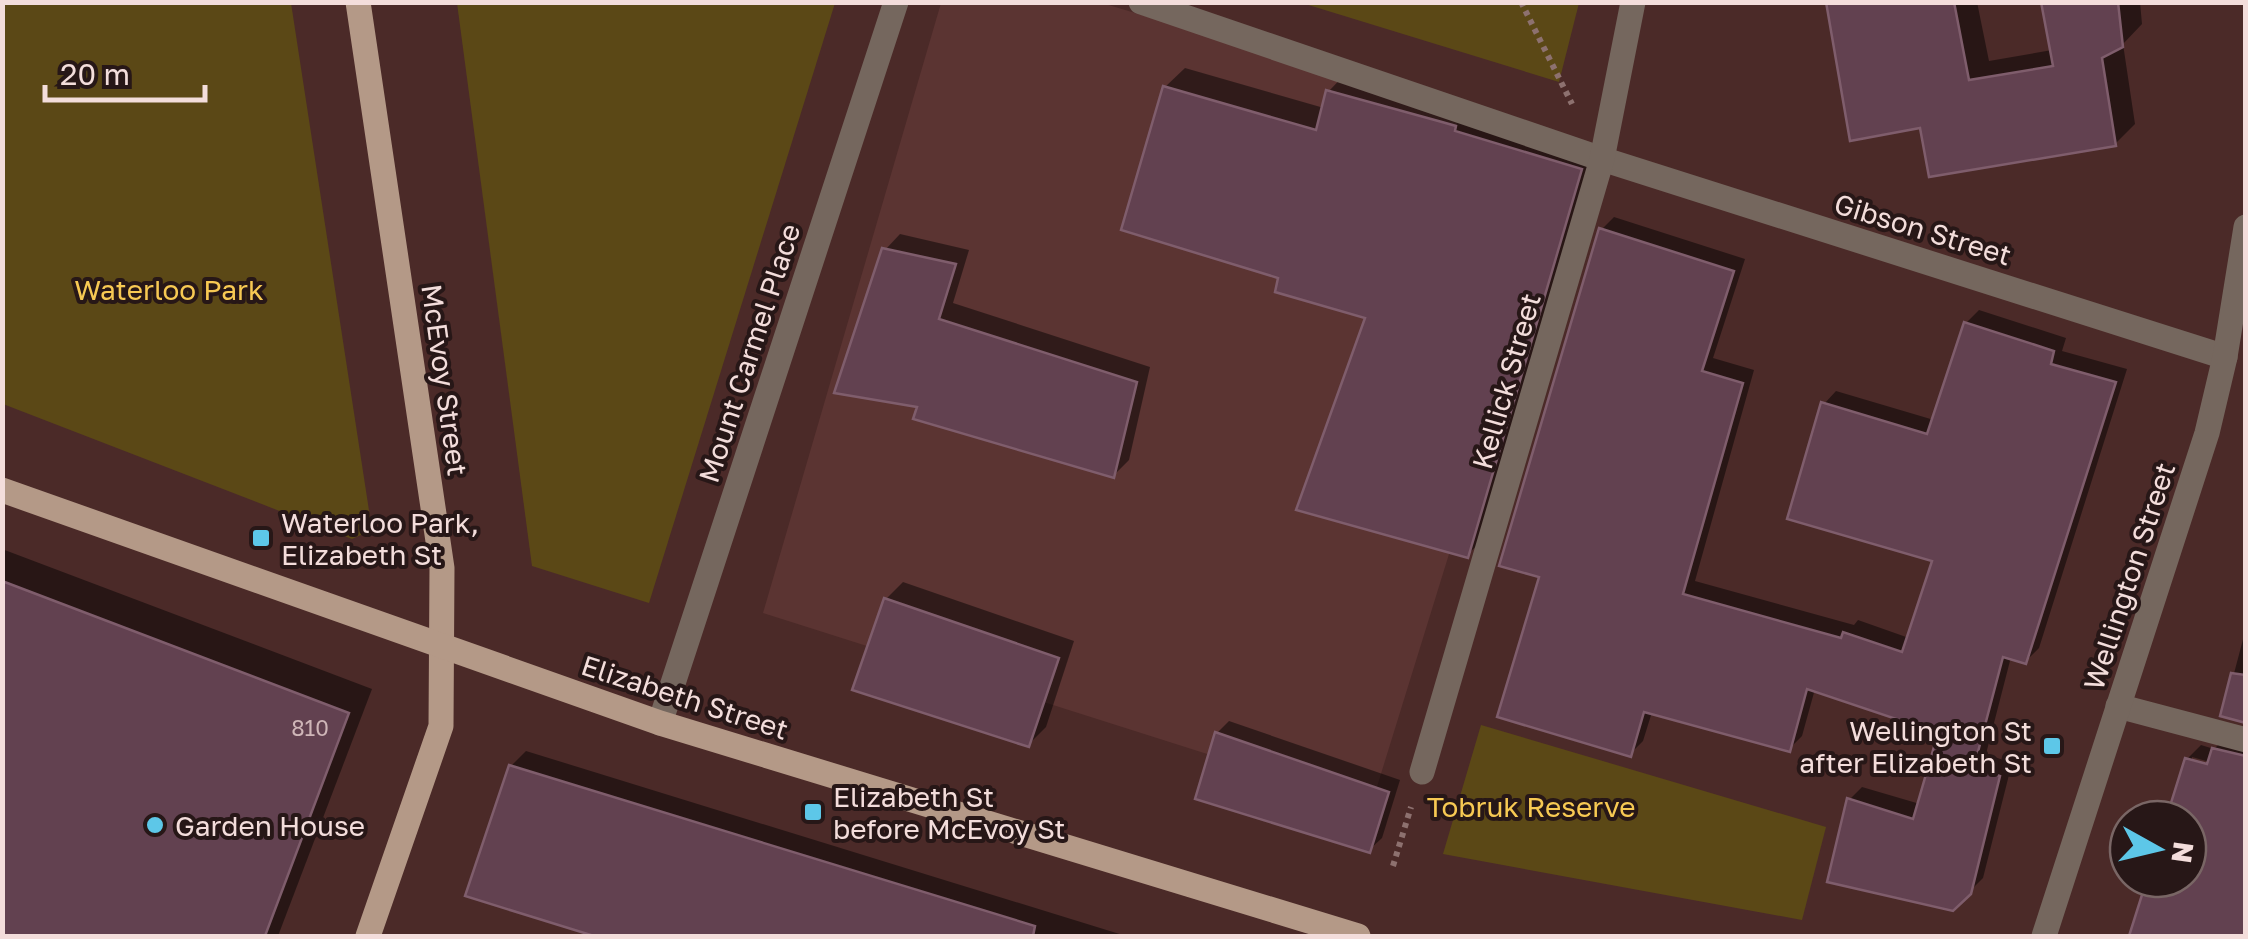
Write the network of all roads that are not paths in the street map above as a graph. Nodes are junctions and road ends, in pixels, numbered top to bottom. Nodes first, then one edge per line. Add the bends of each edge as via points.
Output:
1 (358, 2) edge
2 (896, 2) edge
3 (1141, 2) edge
4 (1633, 2) edge
5 (1604, 150) junction
6 (2246, 227) edge
7 (2225, 357) junction
8 (2, 490) edge
9 (444, 649) junction
10 (2118, 706) junction
11 (660, 723) junction
12 (2246, 740) edge
13 (1422, 772) road end
14 (368, 936) edge
15 (1358, 936) edge
16 (2044, 936) edge

1 - 9 main road, McEvoy Street via 442,568
2 - 11 street, Mount Carmel Place
3 - 5 street
4 - 5 street, Kellick Street
5 - 7 street, Gibson Street
5 - 13 street, Kellick Street
6 - 7 street, Wellington Street
7 - 10 street, Wellington Street via 2208,433
8 - 9 main road, Elizabeth Street
9 - 11 main road, Elizabeth Street
9 - 14 main road, McEvoy Street via 441,726
10 - 12 street
10 - 16 street, Wellington Street
11 - 15 main road, Elizabeth Street

